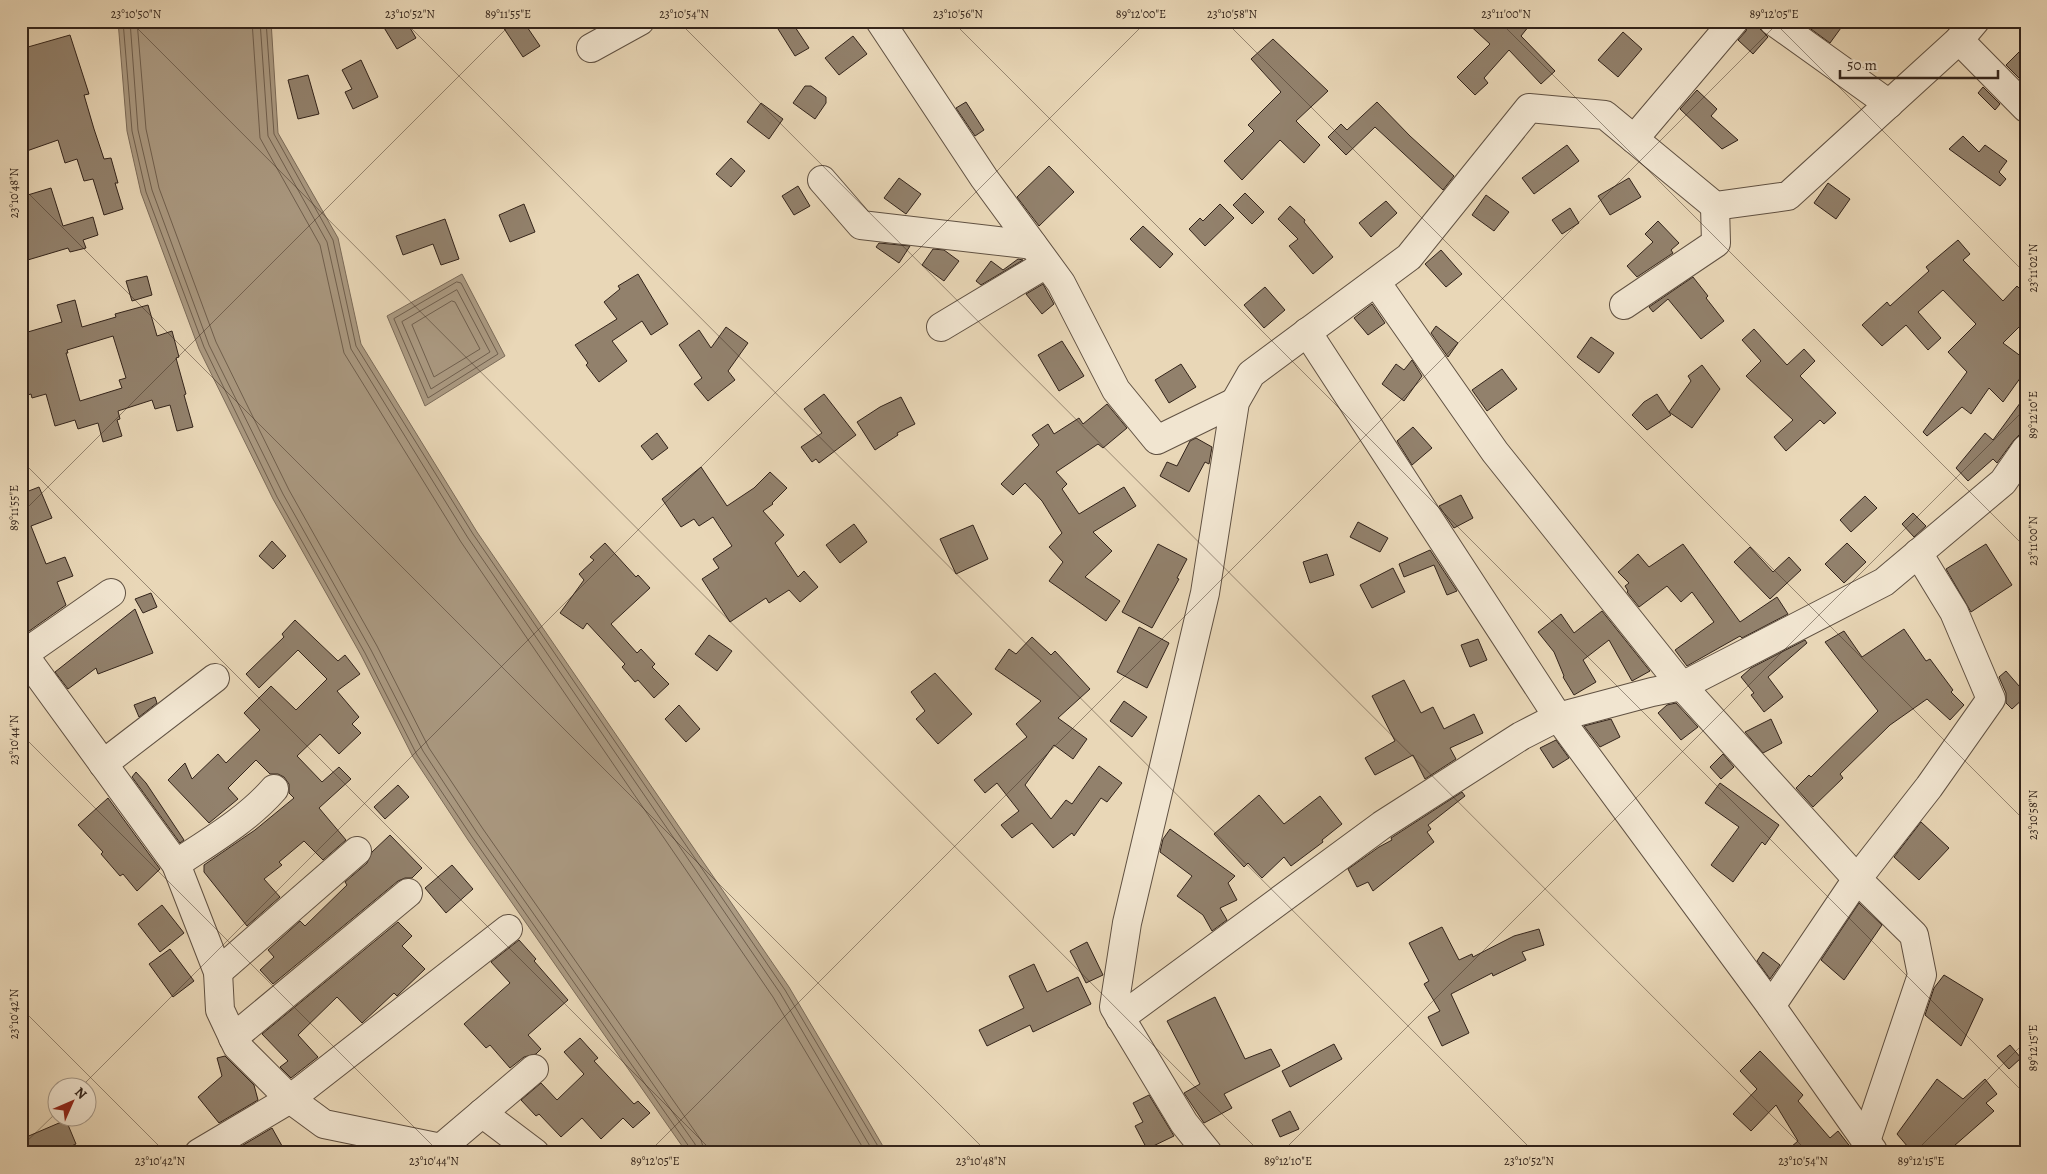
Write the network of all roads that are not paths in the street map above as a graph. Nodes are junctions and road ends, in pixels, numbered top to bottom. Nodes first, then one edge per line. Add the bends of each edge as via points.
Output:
1 (640, 21) edge
2 (880, 21) edge
3 (1734, 21) edge
4 (1773, 21) edge
5 (1967, 31) edge
6 (591, 48) dead end
7 (1889, 104) junction
8 (2026, 108) edge
9 (1634, 139) junction
10 (822, 180) dead end
11 (1715, 206) junction
12 (1040, 255) junction
13 (1376, 282) junction
14 (1624, 305) dead end
15 (941, 327) dead end
16 (1307, 332) junction
17 (1235, 402) junction
18 (2026, 449) edge
19 (1918, 553) junction
20 (111, 593) dead end
21 (22, 654) edge
22 (215, 678) dead end
23 (1682, 686) junction
24 (1558, 717) junction
25 (104, 764) junction
26 (274, 789) dead end
27 (357, 851) dead end
28 (176, 864) junction
29 (1857, 879) junction
30 (408, 893) dead end
31 (508, 929) dead end
32 (218, 972) junction
33 (1771, 1006) junction
34 (1120, 1018) junction
35 (233, 1038) junction
36 (534, 1069) dead end
37 (290, 1099) junction
38 (482, 1113) junction
39 (1870, 1147) edge
40 (444, 1150) edge
41 (199, 1153) edge
42 (535, 1153) edge
43 (1208, 1153) edge

1 - 6 street
2 - 12 street via 984,178
3 - 9 street
4 - 7 street
5 - 7 street
5 - 8 street
7 - 11 street via 1788,196
9 - 11 street
9 - 13 street via 1605,115 1529,108 1409,257
10 - 12 street via 861,225
11 - 14 street via 1716,244
12 - 15 street
12 - 17 street via 1061,283 1116,390 1157,440
13 - 16 street
13 - 23 street via 1495,452
16 - 17 street via 1251,374
16 - 24 street
17 - 34 street via 1205,593 1127,923 1114,1007
18 - 19 street via 2004,482
19 - 23 street via 1884,582
19 - 29 street via 1954,612 1991,699 1929,787
20 - 21 street
21 - 25 street
22 - 25 street
23 - 24 street
23 - 29 street
24 - 33 street
24 - 34 street via 1521,736 1382,825
25 - 28 street
26 - 28 street via 233,826
27 - 32 street
28 - 32 street
29 - 33 street
29 - 39 street via 1914,935 1922,975
30 - 35 street
31 - 37 street
32 - 35 street via 220,1010
33 - 39 street
34 - 43 street via 1184,1123
35 - 37 street via 237,1046
36 - 38 street
37 - 40 street via 324,1124
37 - 41 street
38 - 40 street
38 - 42 street

